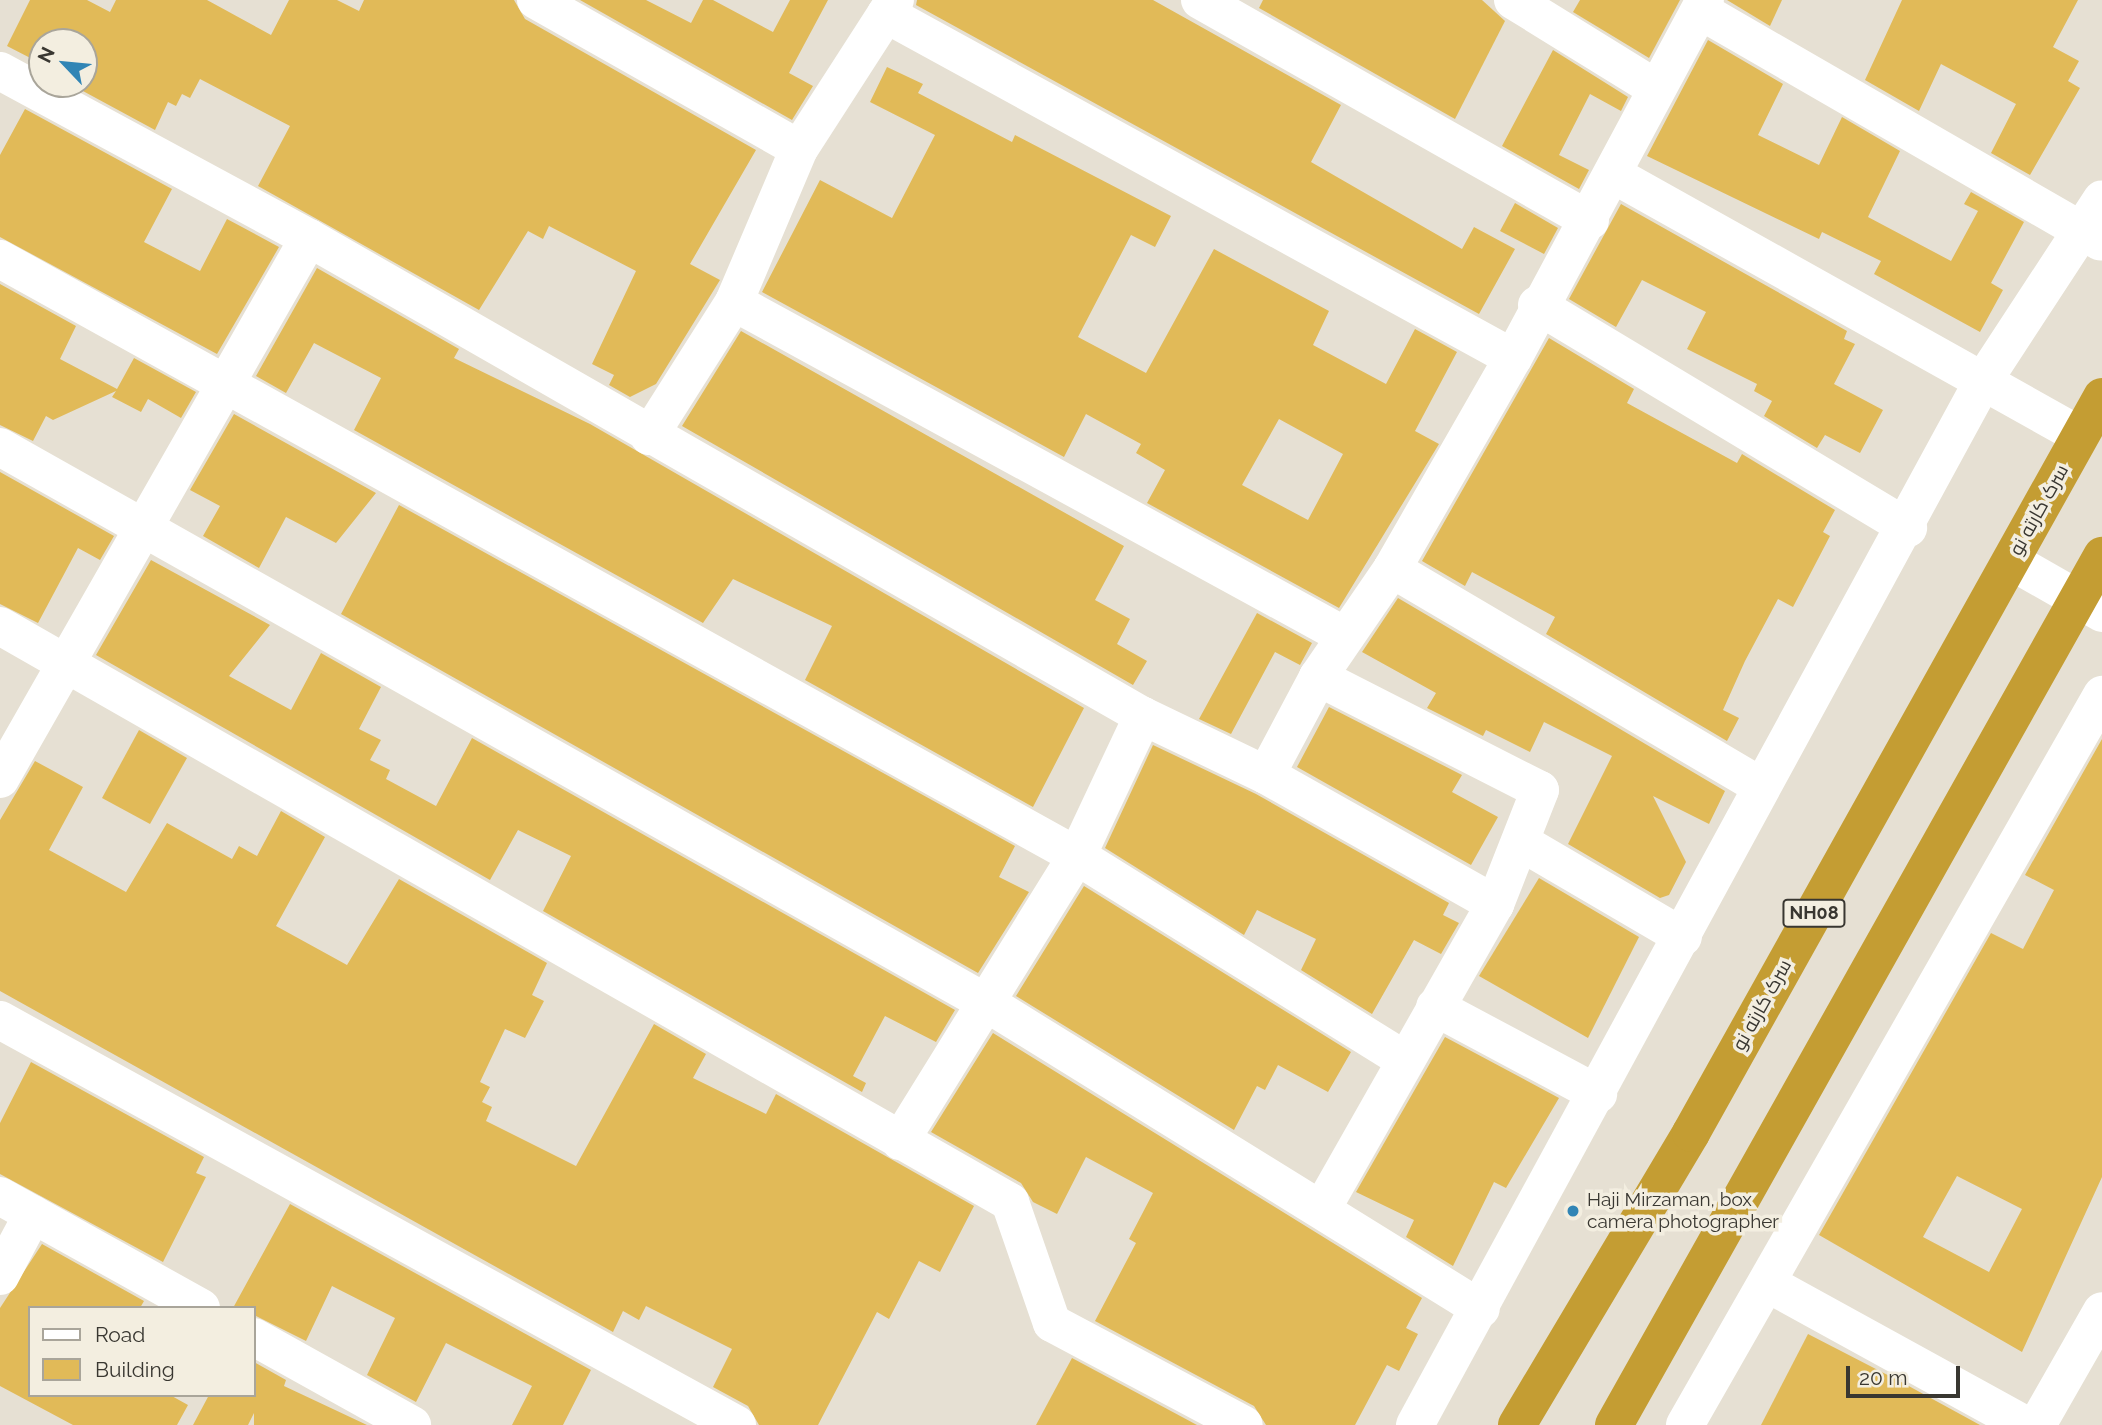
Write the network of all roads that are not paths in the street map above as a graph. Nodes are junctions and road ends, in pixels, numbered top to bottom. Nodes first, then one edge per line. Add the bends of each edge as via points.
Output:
1 (536, 0) edge
2 (1200, 0) edge
3 (1513, 0) edge
4 (1703, 5) edge
5 (890, 7) edge
6 (0, 71) edge
7 (1657, 89) junction
8 (799, 149) junction
9 (1616, 176) junction
10 (1590, 221) junction
11 (2094, 223) edge
12 (309, 238) junction
13 (0, 258) edge
14 (734, 302) junction
15 (1537, 305) junction
16 (1513, 358) junction
17 (1983, 381) junction
18 (229, 384) junction
19 (2102, 397) edge
20 (2079, 435) junction
21 (649, 436) junction
22 (0, 447) edge
23 (140, 525) junction
24 (1908, 528) junction
25 (2102, 556) edge
26 (2011, 561) junction
27 (1392, 569) junction
28 (2090, 607) edge
29 (0, 626) edge
30 (1345, 636) junction
31 (62, 661) junction
32 (1318, 677) junction
33 (2102, 695) edge
34 (1143, 716) junction
35 (1266, 775) junction
36 (0, 779) edge
37 (1762, 787) junction
38 (1524, 844) junction
39 (1077, 856) junction
40 (1495, 904) junction
41 (1683, 936) junction
42 (985, 1002) junction
43 (1435, 1007) junction
44 (0, 1020) edge
45 (1403, 1059) junction
46 (1598, 1094) junction
47 (900, 1142) junction
48 (0, 1196) edge
49 (1322, 1208) junction
50 (33, 1214) junction
51 (0, 1276) edge
52 (1767, 1283) junction
53 (197, 1306) edge
54 (1481, 1309) junction
55 (2102, 1311) edge
56 (256, 1338) edge
57 (412, 1425) edge
58 (737, 1425) edge
59 (1244, 1425) edge
60 (1415, 1425) edge
61 (1517, 1425) edge
62 (1614, 1425) edge
63 (1685, 1425) edge
64 (2025, 1425) edge
65 (2038, 1425) edge

1 - 8 street
2 - 10 street
3 - 7 street
4 - 7 street
4 - 11 street
5 - 8 street
5 - 16 street
6 - 12 street
7 - 9 street
8 - 14 street
9 - 10 street
9 - 17 street
10 - 15 street
11 - 17 street
12 - 18 street
12 - 21 street
13 - 18 street
14 - 21 street
14 - 30 street
15 - 16 street
15 - 24 street
16 - 27 street
17 - 20 street
17 - 24 street
18 - 23 street
18 - 39 street
19 - 20 highway, سرک کارته نو / NH08
20 - 26 highway, سرک کارته نو / NH08
21 - 34 street
22 - 23 street
23 - 31 street
23 - 42 street
24 - 37 street
25 - 28 highway
26 - 28 street
26 - 61 highway, سرک کارته نو / NH08 via 1691,1133
27 - 30 street
27 - 37 street
28 - 62 highway
29 - 31 street
30 - 32 street
31 - 36 street
31 - 47 street
32 - 35 street
32 - 38 street via 1540,790
33 - 52 street
34 - 35 street
34 - 39 street
35 - 40 street
37 - 41 street
38 - 40 street
38 - 41 street
39 - 42 street
39 - 45 street
40 - 43 street
41 - 46 street
42 - 47 street
42 - 49 street
43 - 45 street
43 - 46 street
44 - 58 street
45 - 49 street
46 - 54 street
47 - 59 street via 1010,1202 1052,1323
48 - 50 street
49 - 54 street
50 - 51 street
50 - 53 street
52 - 63 street
52 - 64 street
54 - 60 street
55 - 65 street
56 - 57 street

